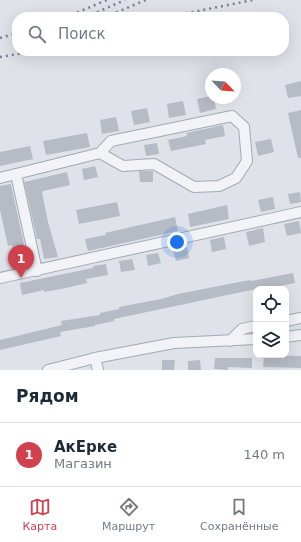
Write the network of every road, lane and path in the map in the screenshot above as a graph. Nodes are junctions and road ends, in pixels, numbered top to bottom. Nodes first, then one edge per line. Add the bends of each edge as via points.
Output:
1 (100, 153) junction
2 (16, 174) junction
3 (0, 178) edge
4 (301, 212) edge
5 (37, 270) junction
6 (0, 278) edge
7 (301, 318) edge
8 (289, 320) edge
9 (253, 327) edge
10 (301, 335) edge
11 (289, 336) edge
12 (253, 339) edge
13 (230, 341) junction
14 (95, 358) junction
15 (48, 370) edge
16 (98, 370) edge

1 - 1 street via 111,141 232,116 244,127 247,161 236,178 219,186 194,187 154,164 123,166
1 - 2 street
2 - 3 street
2 - 5 street
4 - 5 street
5 - 6 street
7 - 8 street
9 - 13 street via 242,329
10 - 11 street
12 - 13 street
13 - 14 street via 174,343
14 - 15 street
14 - 16 street

